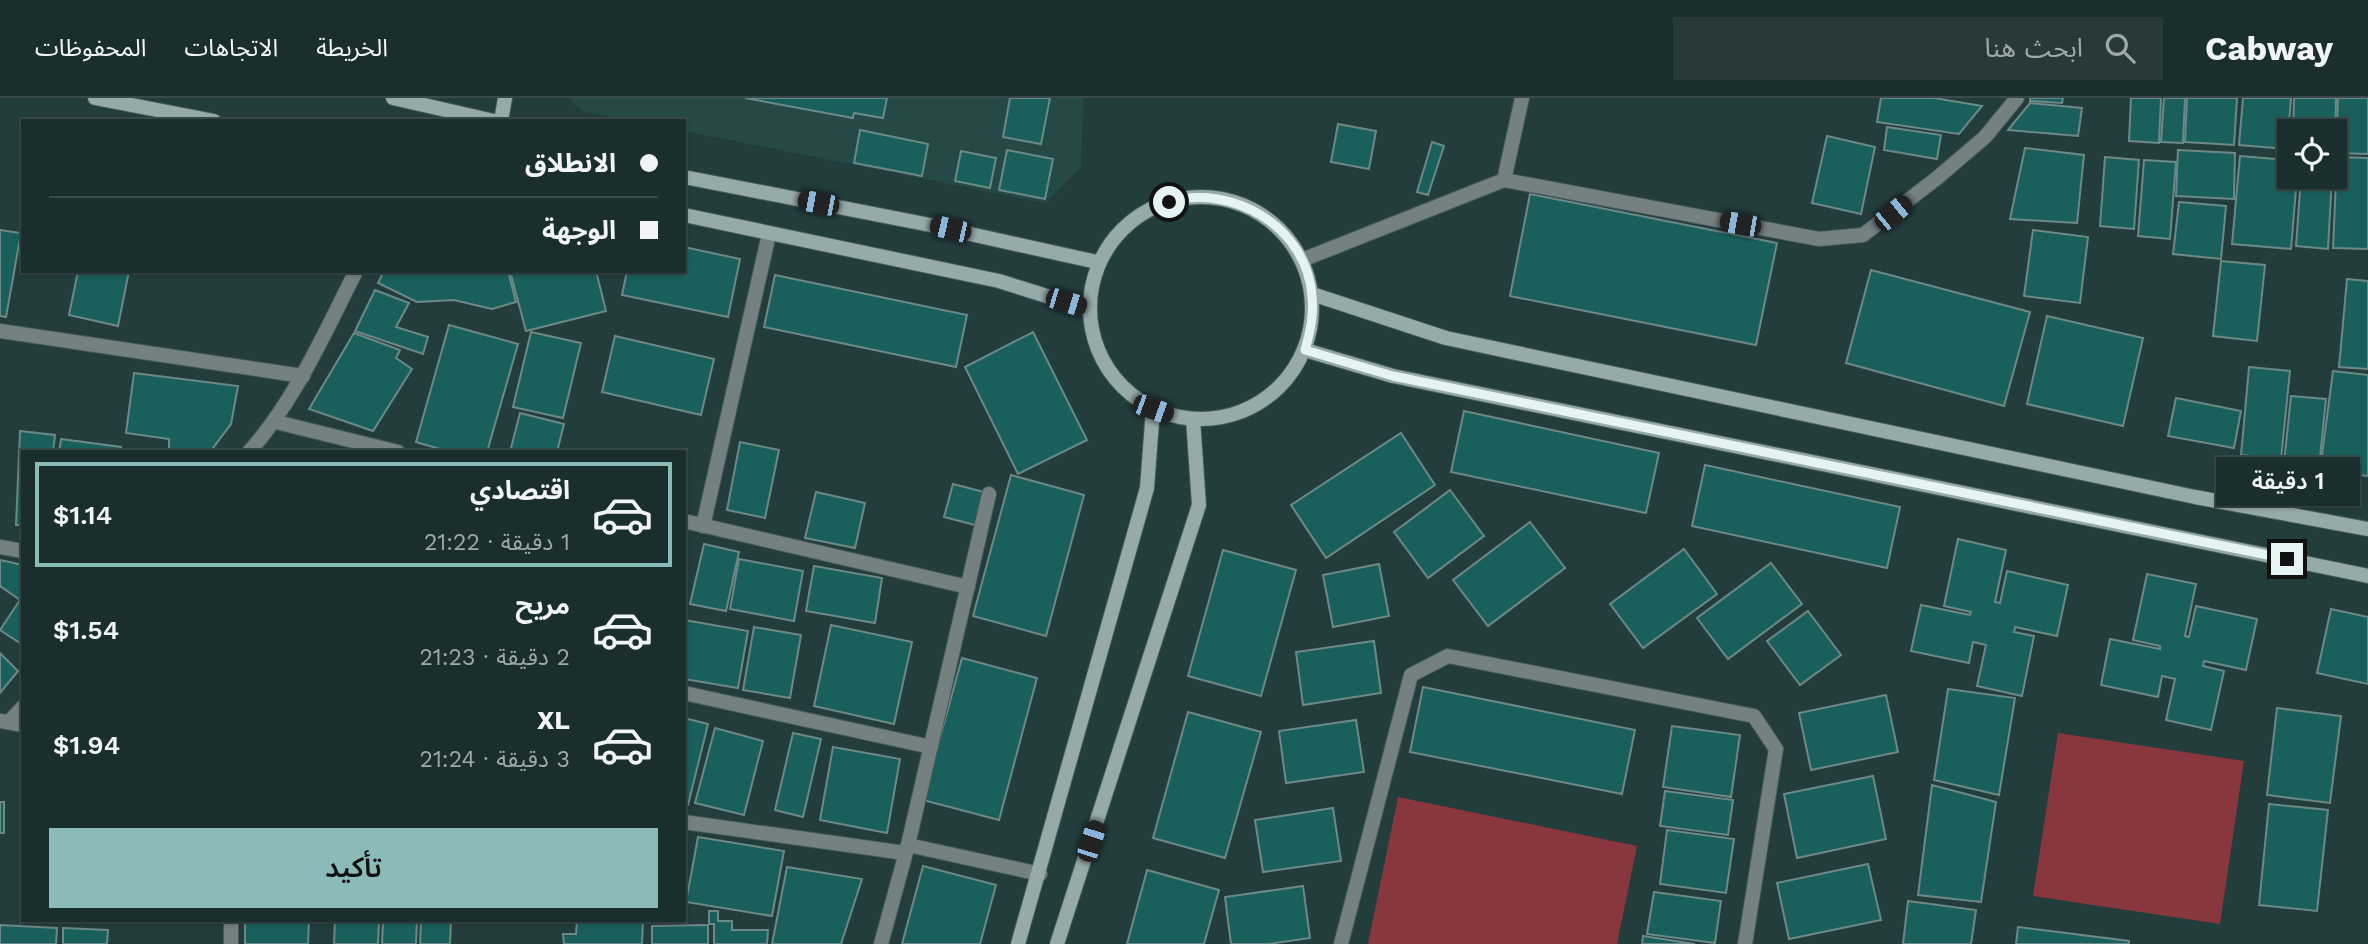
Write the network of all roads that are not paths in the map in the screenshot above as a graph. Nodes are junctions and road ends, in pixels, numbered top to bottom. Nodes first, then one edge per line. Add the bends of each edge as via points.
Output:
1 (95, 98) edge
2 (393, 98) edge
3 (505, 98) edge
4 (1522, 98) edge
5 (2017, 98) edge
6 (433, 102) edge
7 (204, 119) edge
8 (428, 119) edge
9 (488, 119) edge
10 (501, 119) edge
11 (686, 177) edge
12 (1504, 180) junction
13 (686, 215) edge
14 (769, 234) junction
15 (1302, 260) junction
16 (1097, 262) junction
17 (355, 273) edge
18 (1312, 293) junction
19 (1088, 309) junction
20 (0, 331) edge
21 (1305, 350) junction
22 (303, 376) junction
23 (1153, 409) junction
24 (1194, 419) junction
25 (276, 422) junction
26 (251, 450) edge
27 (390, 450) edge
28 (989, 494) dead end
29 (686, 522) edge
30 (703, 526) junction
31 (2368, 529) edge
32 (0, 547) edge
33 (21, 551) edge
34 (2368, 576) edge
35 (968, 587) junction
36 (686, 693) edge
37 (931, 747) junction
38 (686, 822) edge
39 (907, 849) junction
40 (1040, 874) junction
41 (231, 922) edge
42 (231, 944) edge
43 (881, 944) edge
44 (1018, 944) edge
45 (1057, 944) edge
46 (1341, 944) edge
47 (1745, 944) edge

1 - 7 main road
2 - 6 main road
3 - 10 main road
4 - 12 street
5 - 12 street via 1984,137 1863,235 1819,239
6 - 8 main road
6 - 9 main road
11 - 16 main road
12 - 15 street
13 - 14 main road
14 - 19 main road via 987,278
14 - 30 street
15 - 16 main road via 1282,231 1254,210 1221,198 1186,197 1152,207 1123,227
15 - 18 main road
16 - 19 main road
17 - 22 street
18 - 21 main road via 1312,322
18 - 31 main road via 1446,338 2181,494
19 - 23 main road via 1093,338 1106,367 1126,392
20 - 22 street
21 - 24 main road via 1272,394 1248,410
21 - 34 main road via 1393,376
22 - 25 street
23 - 24 main road
23 - 40 main road via 1147,488
24 - 45 main road via 1199,505
25 - 26 street
25 - 27 street
28 - 35 street
29 - 30 street
30 - 35 street
32 - 33 street
35 - 37 street
36 - 37 street
37 - 39 street
38 - 39 street
39 - 40 street
39 - 43 street
40 - 44 main road
41 - 42 street
46 - 47 street via 1411,675 1448,656 1754,716 1776,749

